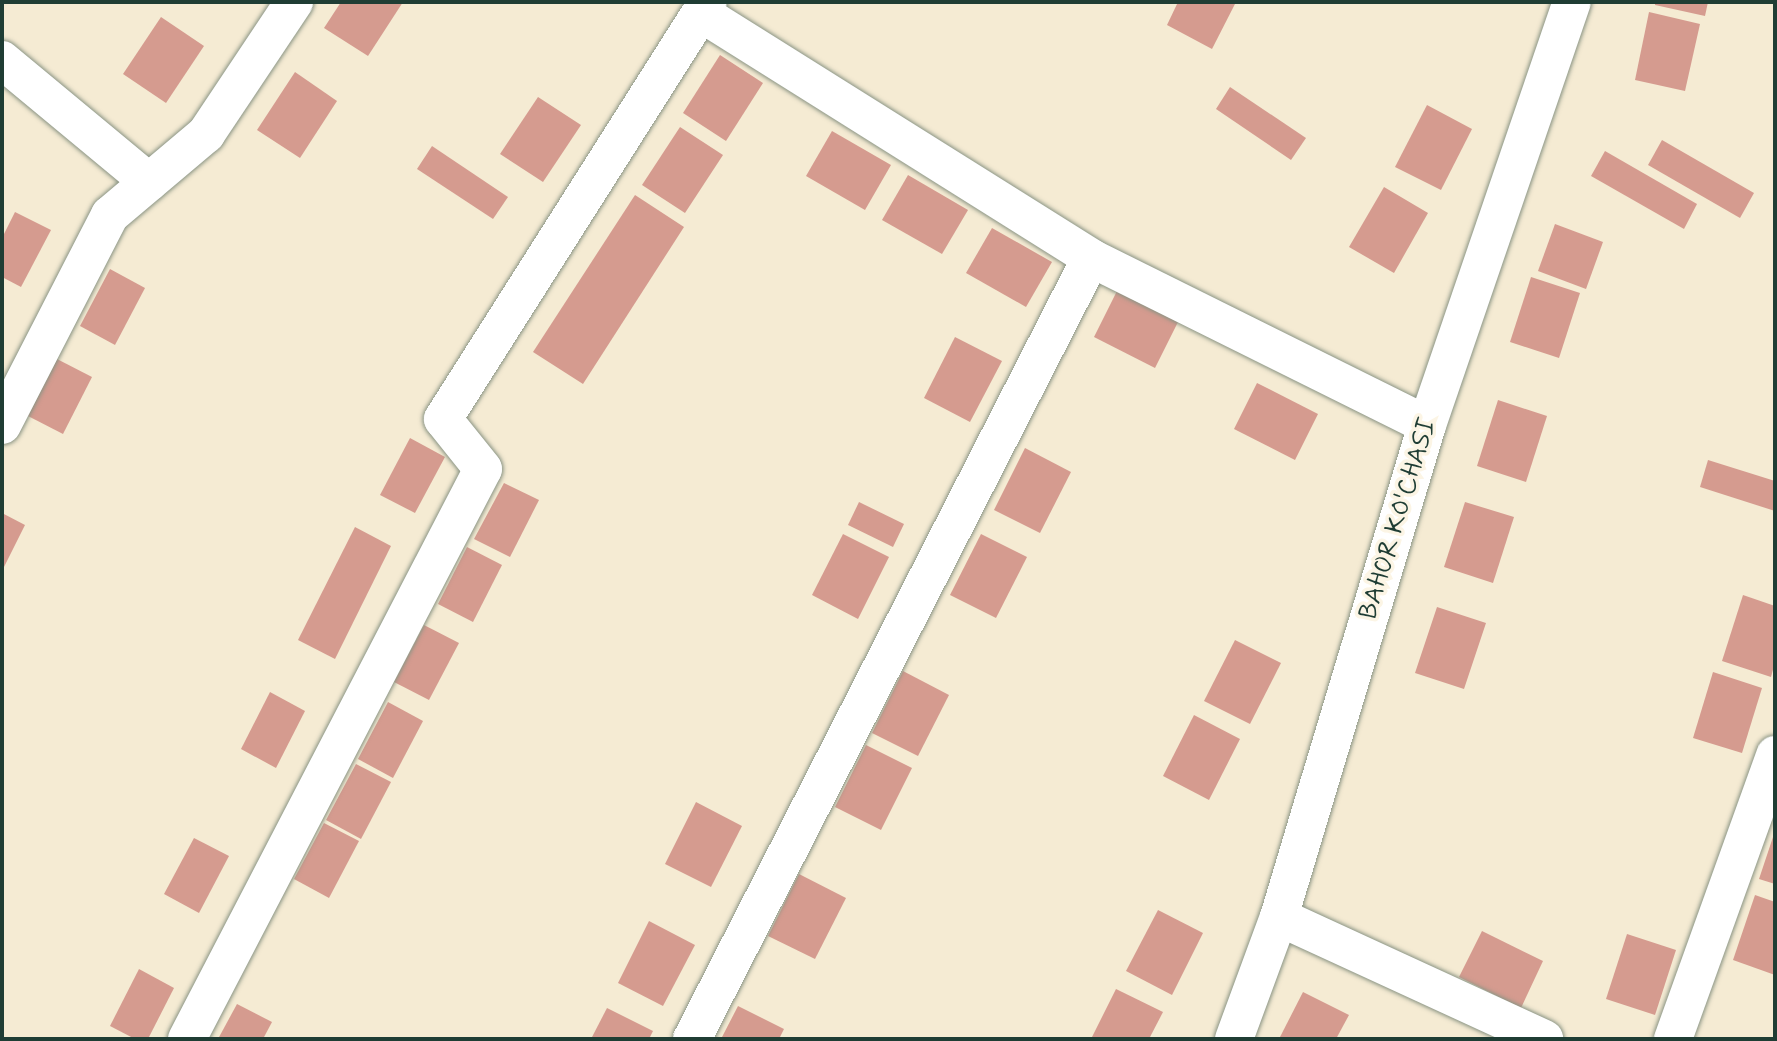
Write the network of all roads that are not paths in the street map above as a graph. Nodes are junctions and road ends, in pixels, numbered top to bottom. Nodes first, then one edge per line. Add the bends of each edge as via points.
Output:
1 (294, 2) edge
2 (1572, 2) edge
3 (705, 7) edge
4 (2, 60) edge
5 (149, 182) junction
6 (1091, 258) junction
7 (2, 425) edge
8 (1427, 425) junction
9 (1775, 755) edge
10 (1279, 917) junction
11 (187, 1039) edge
12 (692, 1039) edge
13 (1234, 1039) edge
14 (1544, 1039) edge
15 (1673, 1039) edge

1 - 5 street via 206,134
2 - 8 street, BAHOR KO'CHASI
3 - 6 street
3 - 11 street via 443,419 483,469
4 - 5 street
5 - 7 street via 110,215
6 - 8 street
6 - 12 street
8 - 10 street, BAHOR KO'CHASI
9 - 15 street
10 - 13 street, BAHOR KO'CHASI
10 - 14 street

